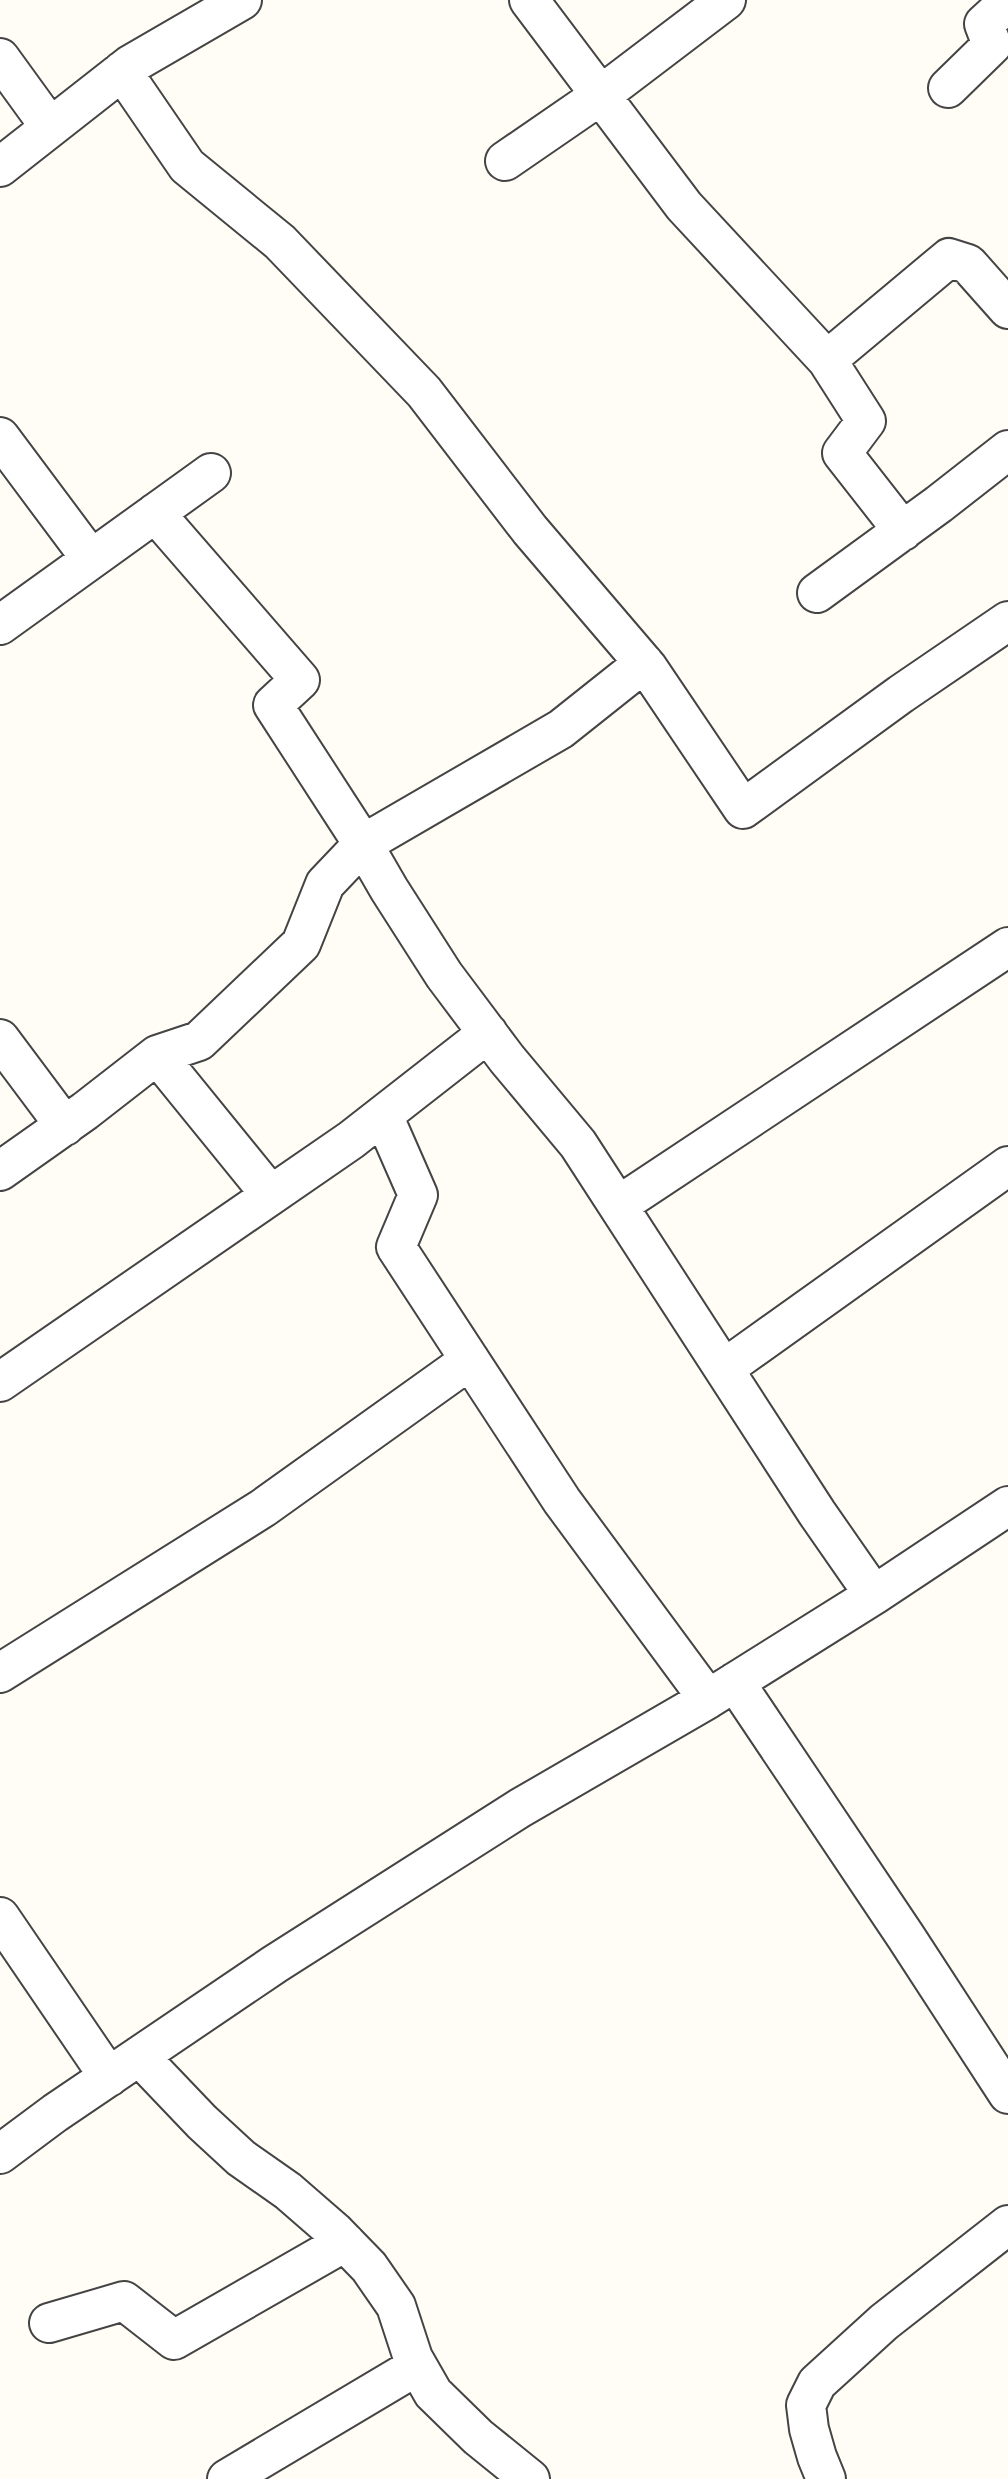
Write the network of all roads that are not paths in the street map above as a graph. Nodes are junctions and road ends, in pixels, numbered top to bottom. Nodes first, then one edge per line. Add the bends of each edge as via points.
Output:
1 (242, 0) edge
2 (529, 0) edge
3 (726, 0) edge
4 (1008, 2) edge
5 (0, 58) edge
6 (122, 71) junction
7 (948, 88) dead end
8 (601, 95) junction
9 (50, 127) junction
10 (505, 161) dead end
11 (0, 167) edge
12 (1008, 309) edge
13 (827, 360) junction
14 (0, 437) edge
15 (1008, 450) edge
16 (211, 473) dead end
17 (155, 513) junction
18 (903, 531) junction
19 (91, 559) junction
20 (817, 593) dead end
21 (1008, 621) edge
22 (0, 625) edge
23 (644, 663) junction
24 (363, 844) junction
25 (1008, 947) edge
26 (488, 1033) junction
27 (0, 1039) edge
28 (157, 1055) junction
29 (383, 1115) junction
30 (65, 1126) junction
31 (1008, 1166) edge
32 (0, 1171) edge
33 (270, 1194) junction
34 (620, 1205) junction
35 (470, 1360) junction
36 (725, 1367) junction
37 (0, 1382) edge
38 (1008, 1506) edge
39 (874, 1595) junction
40 (0, 1673) edge
41 (721, 1690) junction
42 (0, 1917) edge
43 (124, 2066) junction
44 (1008, 2094) edge
45 (0, 2154) edge
46 (1008, 2225) edge
47 (345, 2242) junction
48 (49, 2323) dead end
49 (417, 2366) junction
50 (227, 2479) edge
51 (530, 2479) edge
52 (827, 2479) edge

1 - 6 street
2 - 8 street
3 - 8 street
4 - 7 street via 984,24 992,45
5 - 9 street
6 - 9 street
6 - 23 street via 187,166 280,242 424,392 530,530
8 - 10 street
8 - 13 street via 684,206
9 - 11 street
12 - 13 street via 968,264 949,258
13 - 18 street via 866,421 842,453
14 - 19 street
15 - 18 street
16 - 17 street
17 - 19 street
17 - 24 street via 300,681 273,705
18 - 20 street
19 - 22 street
21 - 23 street via 743,808
23 - 24 street via 561,729
24 - 26 street via 444,975
24 - 28 street via 325,884 301,944 199,1041
25 - 34 street
26 - 29 street
26 - 34 street via 578,1144
27 - 30 street
28 - 30 street
28 - 33 street
29 - 33 street
29 - 35 street via 418,1195 396,1247
30 - 32 street
31 - 36 street
33 - 37 street
34 - 36 street
35 - 40 street via 263,1508
35 - 41 street via 562,1501
36 - 39 street
38 - 39 street
39 - 41 street
41 - 43 street via 520,1808
41 - 44 street via 906,1937
42 - 43 street
43 - 45 street
43 - 47 street via 202,2122
46 - 52 street via 884,2322 817,2383 806,2405 814,2448
47 - 48 street via 174,2340 124,2301
47 - 49 street via 396,2306
49 - 50 street
49 - 51 street via 433,2393

